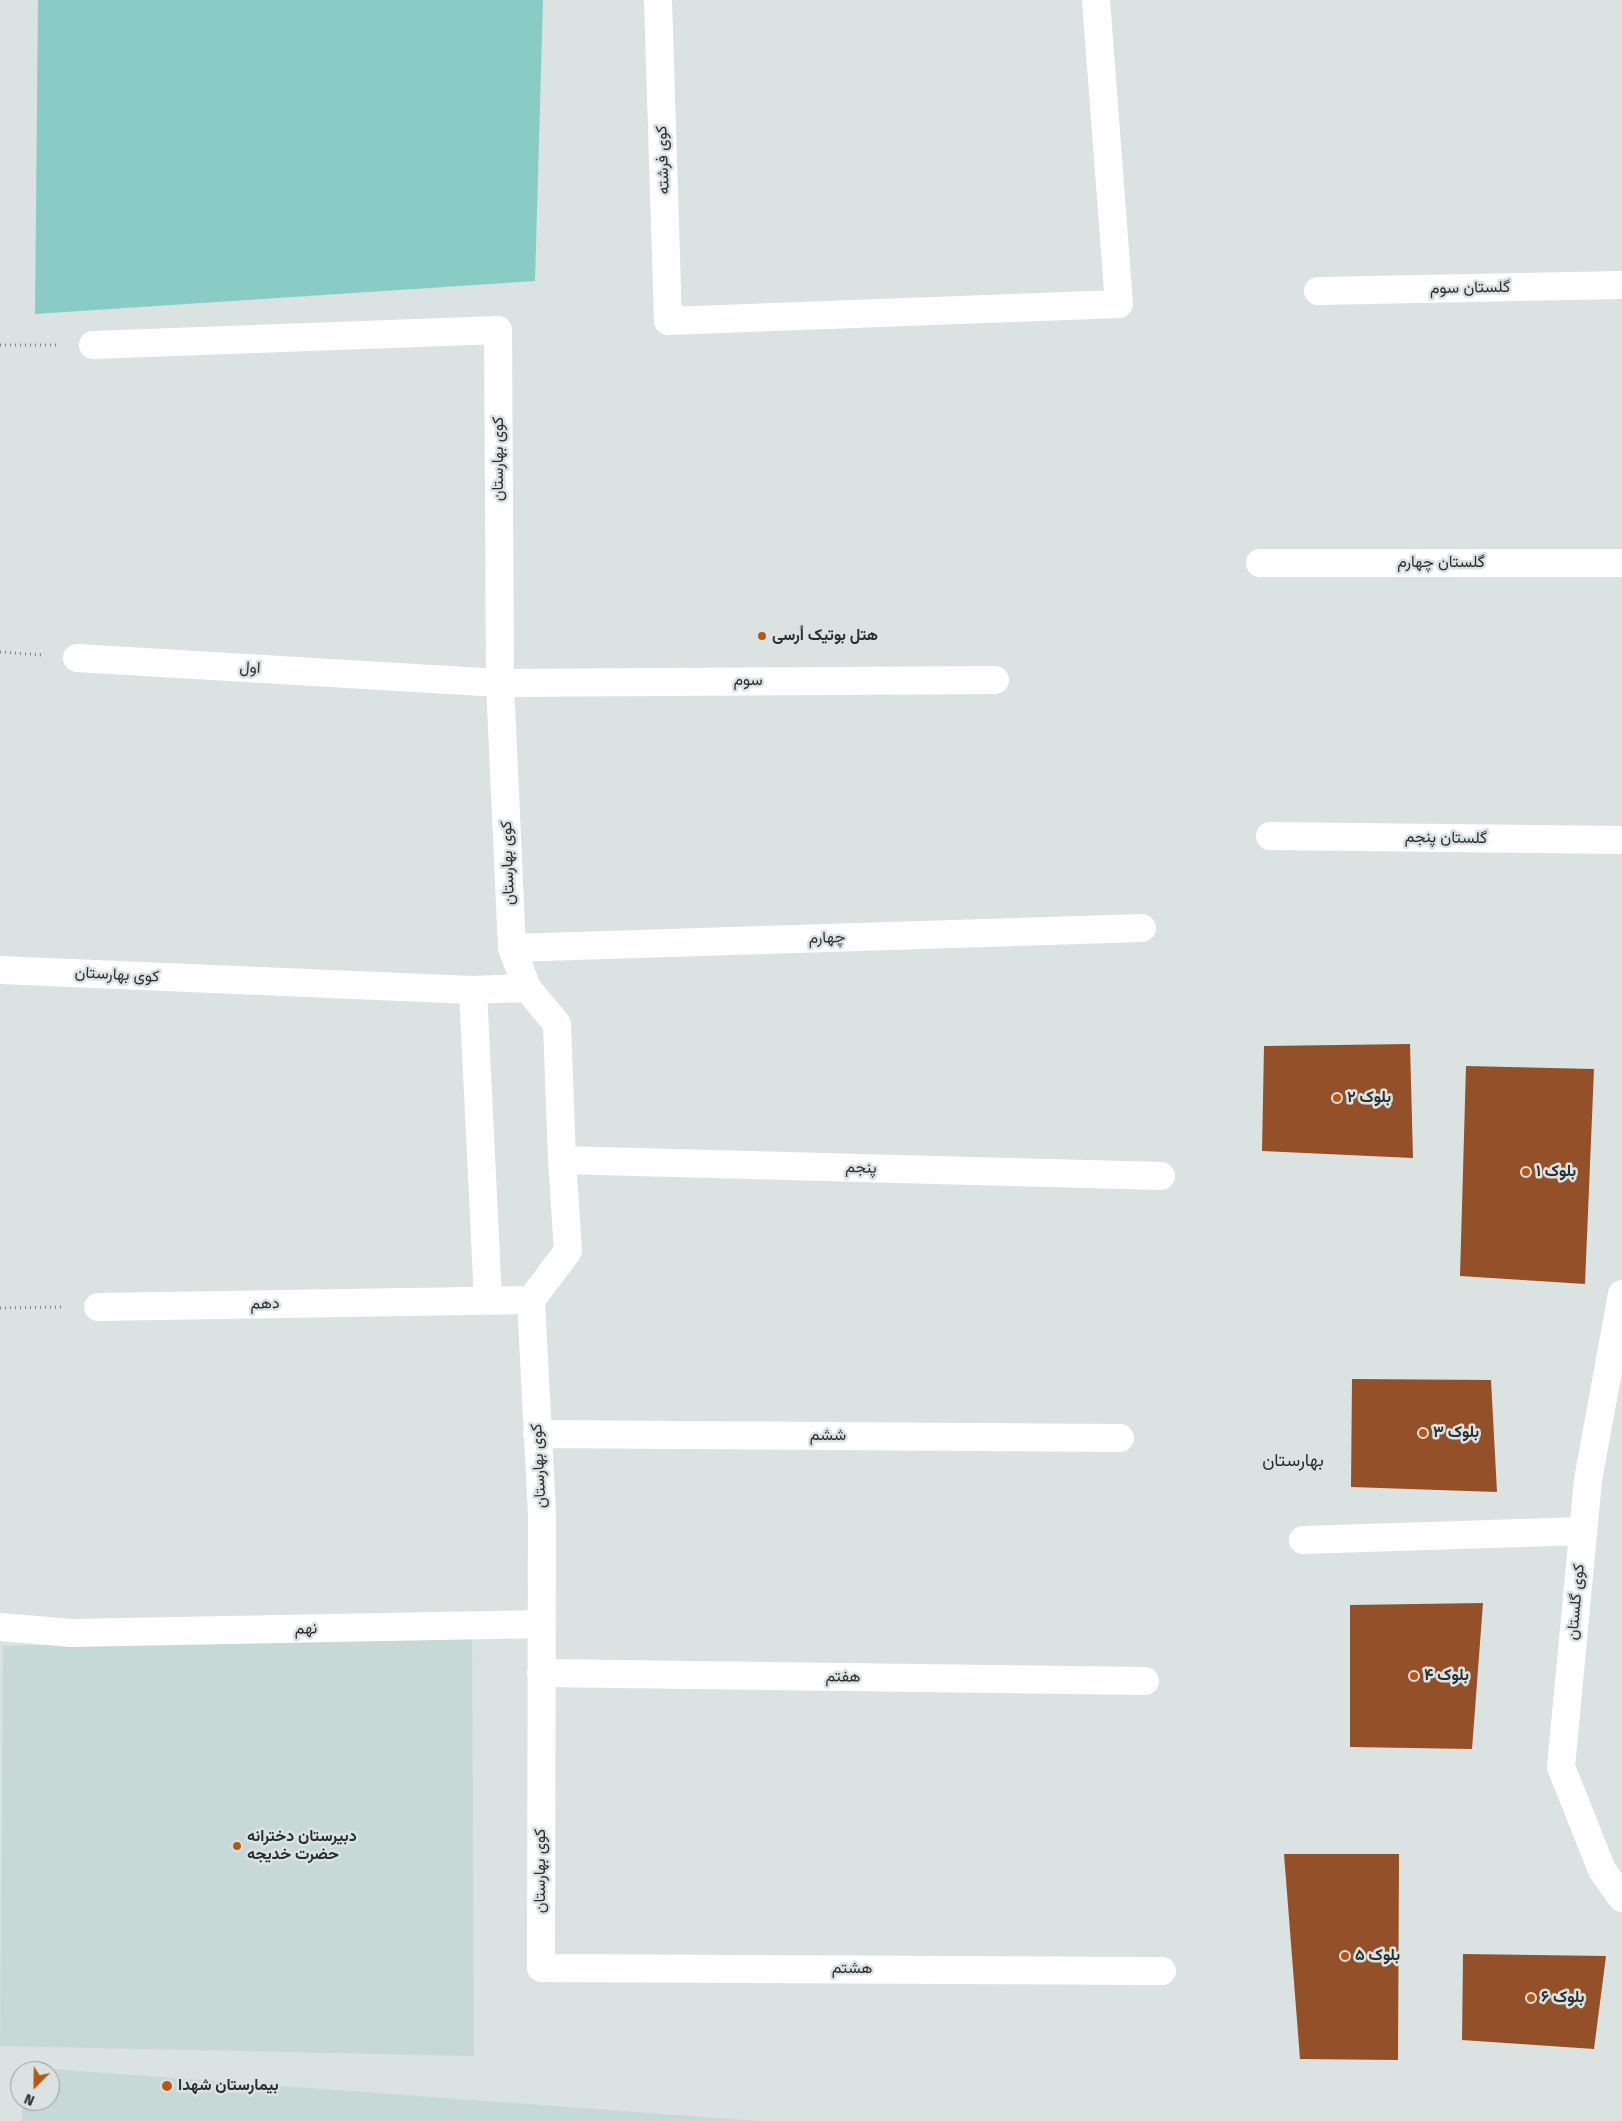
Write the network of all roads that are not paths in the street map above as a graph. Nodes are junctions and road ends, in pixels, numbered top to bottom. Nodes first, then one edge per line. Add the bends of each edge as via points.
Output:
1 (658, 0) edge
2 (1096, 0) edge
3 (1622, 285) edge
4 (1318, 291) dead end
5 (94, 345) road end
6 (1260, 563) dead end
7 (1622, 563) edge
8 (77, 658) road end
9 (995, 680) dead end
10 (500, 683) junction
11 (1270, 836) dead end
12 (1622, 840) edge
13 (1142, 928) dead end
14 (512, 948) junction
15 (0, 970) edge
16 (527, 988) junction
17 (473, 990) junction
18 (562, 1160) junction
19 (1161, 1176) dead end
20 (1622, 1294) edge
21 (488, 1300) junction
22 (530, 1300) junction
23 (98, 1307) road end
24 (537, 1434) junction
25 (1120, 1438) dead end
26 (1583, 1531) junction
27 (1303, 1540) dead end
28 (542, 1624) junction
29 (0, 1627) edge
30 (541, 1673) junction
31 (1145, 1681) dead end
32 (1622, 1898) edge
33 (541, 1968) joint
34 (1162, 1971) dead end

1 - 2 street, کوی فرشته via 668,321 1119,304
3 - 4 street, گلستان سوم
5 - 10 street, کوی بهارستان via 498,330
6 - 7 street, گلستان چهارم
8 - 10 street, اول
9 - 10 street, سوم
10 - 14 street, کوی بهارستان
11 - 12 street, گلستان پنجم
13 - 14 street, چهارم
14 - 16 street, کوی بهارستان
15 - 17 street, کوی بهارستان
16 - 17 street, کوی بهارستان
16 - 18 street, کوی بهارستان via 557,1024
17 - 21 street
18 - 19 street, پنجم
18 - 22 street, کوی بهارستان via 568,1251
20 - 26 street, کوی گلستان via 1588,1480
21 - 22 street, دهم
21 - 23 street, دهم
22 - 24 street, کوی بهارستان
24 - 25 street, ششم
24 - 28 street, کوی بهارستان via 542,1514
26 - 27 street
26 - 32 street, کوی گلستان via 1561,1767 1602,1870
28 - 29 street, نهم via 72,1634
28 - 30 street, کوی بهارستان
30 - 31 street, هفتم
30 - 33 street, کوی بهارستان
33 - 34 street, هشتم

